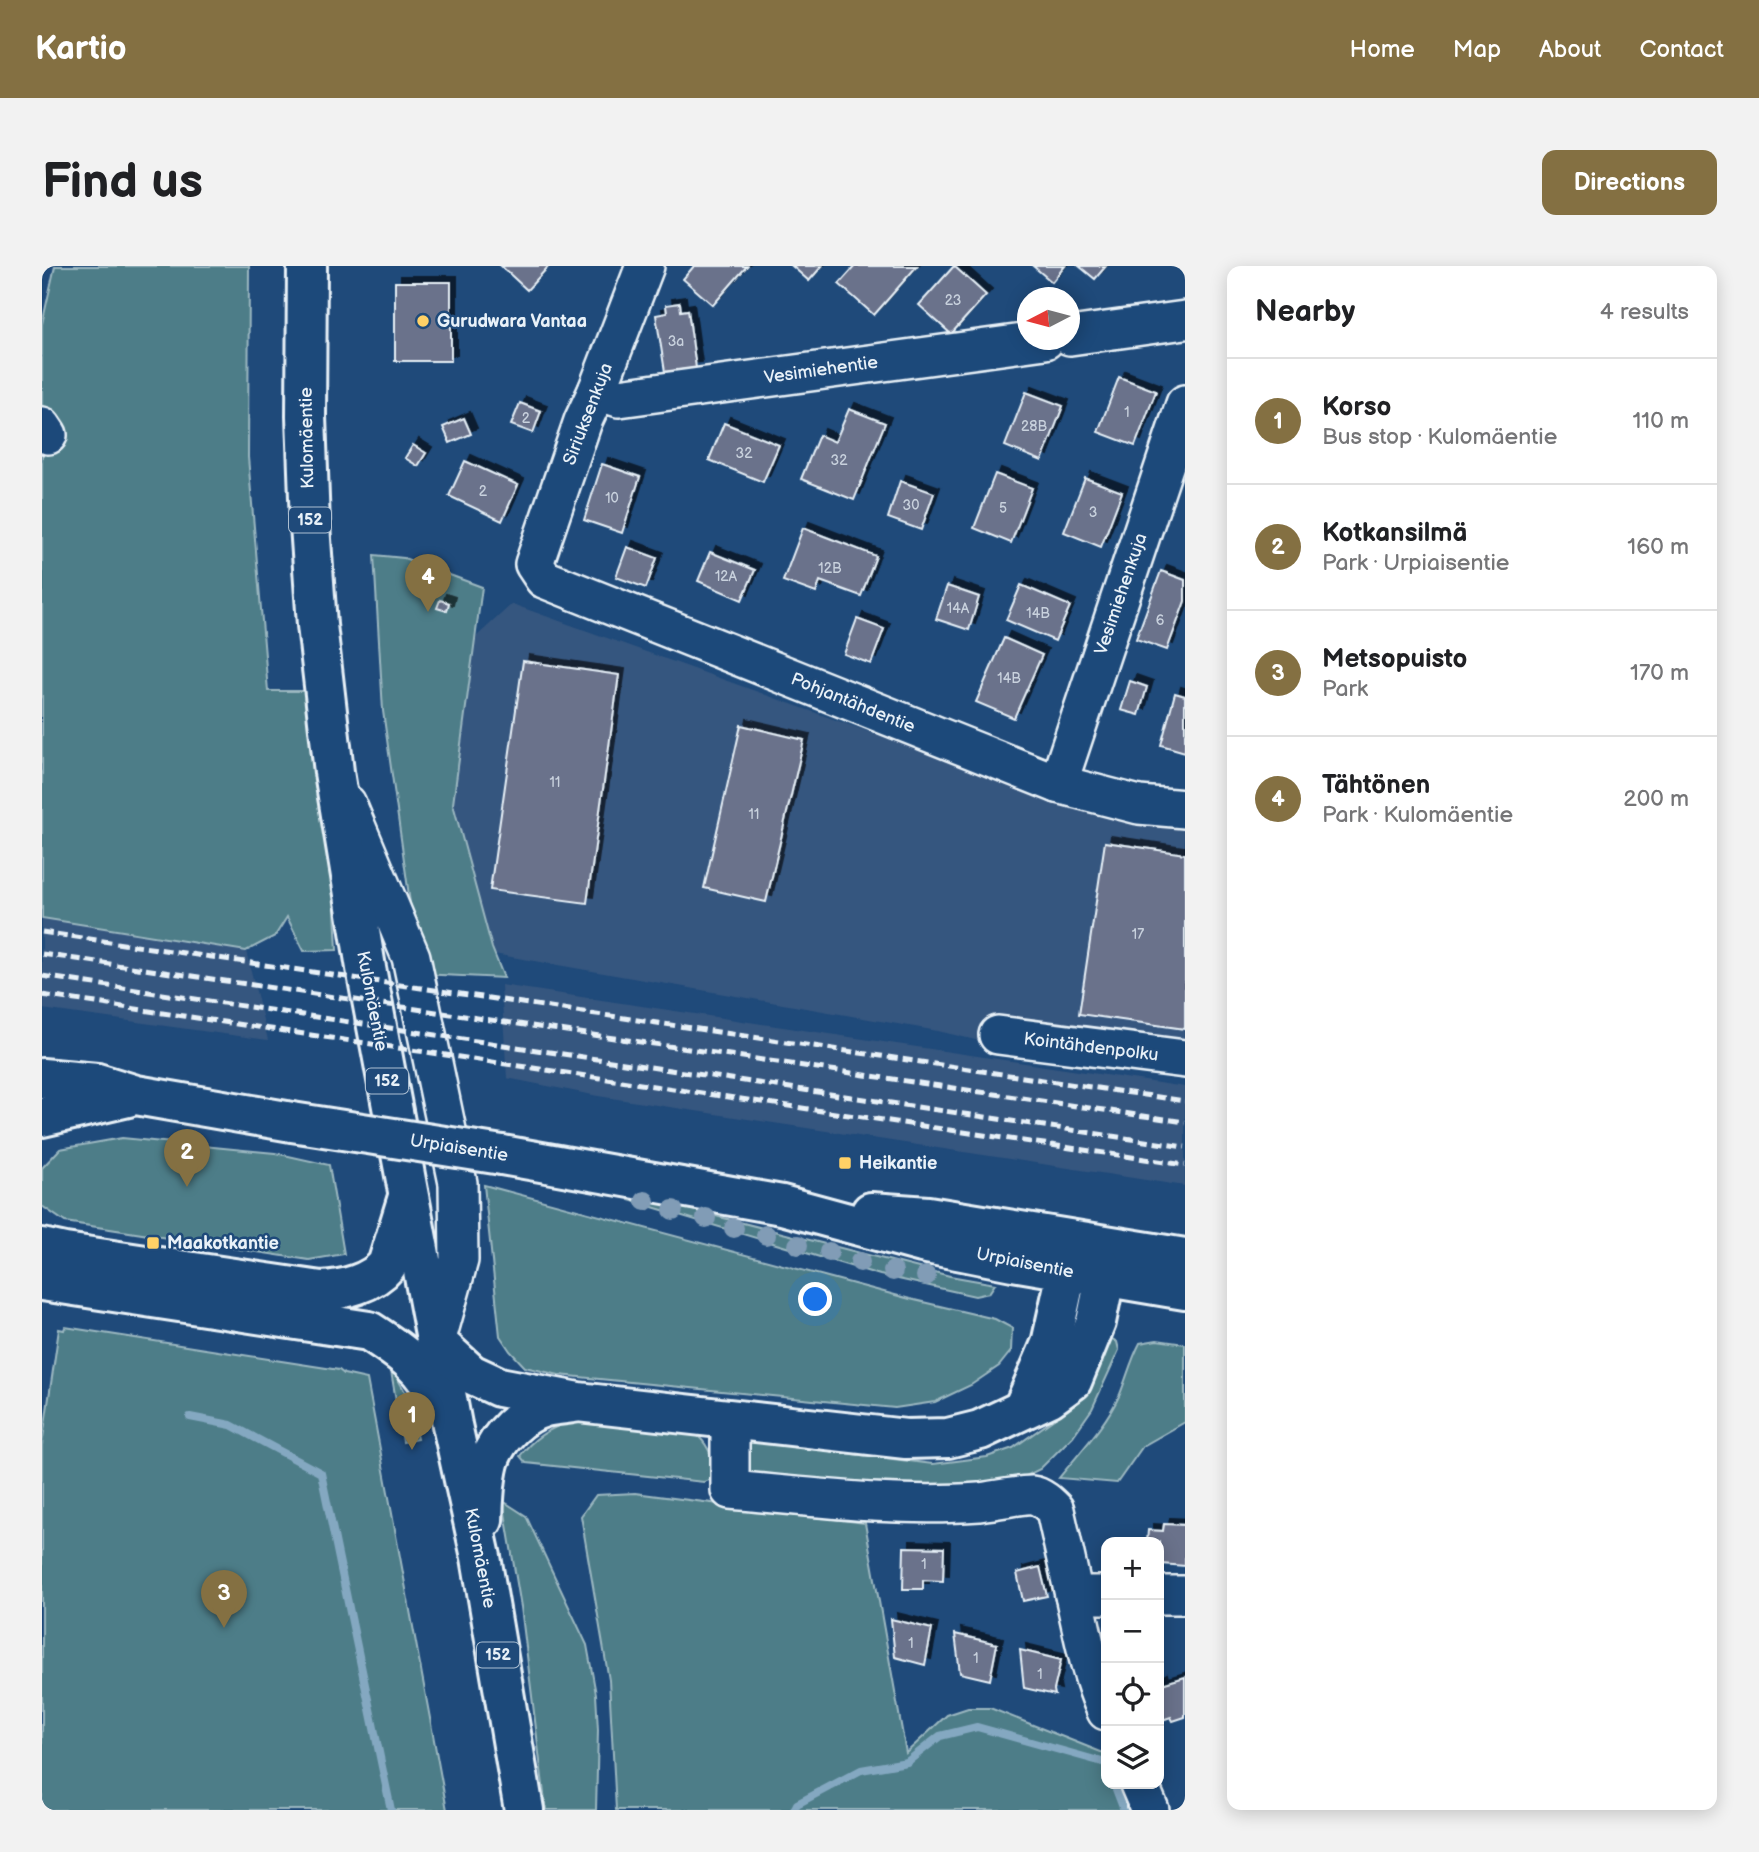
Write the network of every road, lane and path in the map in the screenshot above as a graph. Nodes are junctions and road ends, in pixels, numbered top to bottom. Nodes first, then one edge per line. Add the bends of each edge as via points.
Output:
1 (307, 266) edge
2 (645, 266) edge
3 (1185, 320) edge
4 (1080, 334) edge
5 (1017, 344) edge
6 (597, 391) junction
7 (1185, 404) edge
8 (534, 564) joint
9 (334, 772) junction
10 (1058, 784) junction
11 (1185, 809) edge
12 (998, 1035) dead end
13 (1185, 1059) edge
14 (42, 1078) edge
15 (136, 1095) junction
16 (42, 1117) edge
17 (409, 1195) junction
18 (42, 1248) edge
19 (1185, 1258) edge
20 (1088, 1265) junction
21 (42, 1281) edge
22 (1185, 1290) edge
23 (436, 1342) junction
24 (578, 1402) junction
25 (730, 1420) junction
26 (452, 1425) junction
27 (481, 1557) junction
28 (1090, 1595) edge
29 (1164, 1595) edge
30 (1185, 1595) edge
31 (1101, 1697) edge
32 (1141, 1789) edge
33 (524, 1810) edge
34 (1150, 1810) edge

1 - 9 main road, Kulomäentie / 152 via 310,525
2 - 6 street, Siriuksenkuja
3 - 4 street
5 - 6 street, Vesimiehentie via 619,398
6 - 8 street, Siriuksenkuja
7 - 10 street, Vesimiehenkuja
8 - 10 street, Pohjantähdentie via 544,579
9 - 17 main road, Kulomäentie / 152
9 - 23 street via 411,957 458,1183 459,1260
10 - 11 street, Pohjantähdentie via 1139,805
12 - 13 street, Kointähdenpolku
14 - 15 main road, Urpiaisentie via 97,1083
15 - 16 main road, Urpiaisentie
15 - 20 main road, Urpiaisentie, bridge via 782,1205 922,1243
17 - 18 main road via 387,1265 344,1290 321,1291
17 - 23 main road, Kulomäentie / 152
19 - 20 main road
20 - 22 main road
20 - 25 main road via 1096,1322 1072,1381 1050,1397 980,1430 948,1438 906,1439
21 - 26 main road via 369,1331 416,1364 432,1384
23 - 24 main road via 471,1374 499,1387
23 - 26 main road, Kulomäentie / 152
24 - 25 main road
24 - 27 main road via 543,1408 523,1418 491,1458
25 - 28 street via 730,1489 875,1503 947,1504 1032,1495 1045,1500 1055,1510
26 - 27 main road, Kulomäentie / 152
27 - 33 main road, Kulomäentie / 152
28 - 31 street via 1087,1655
29 - 30 street
32 - 34 street

